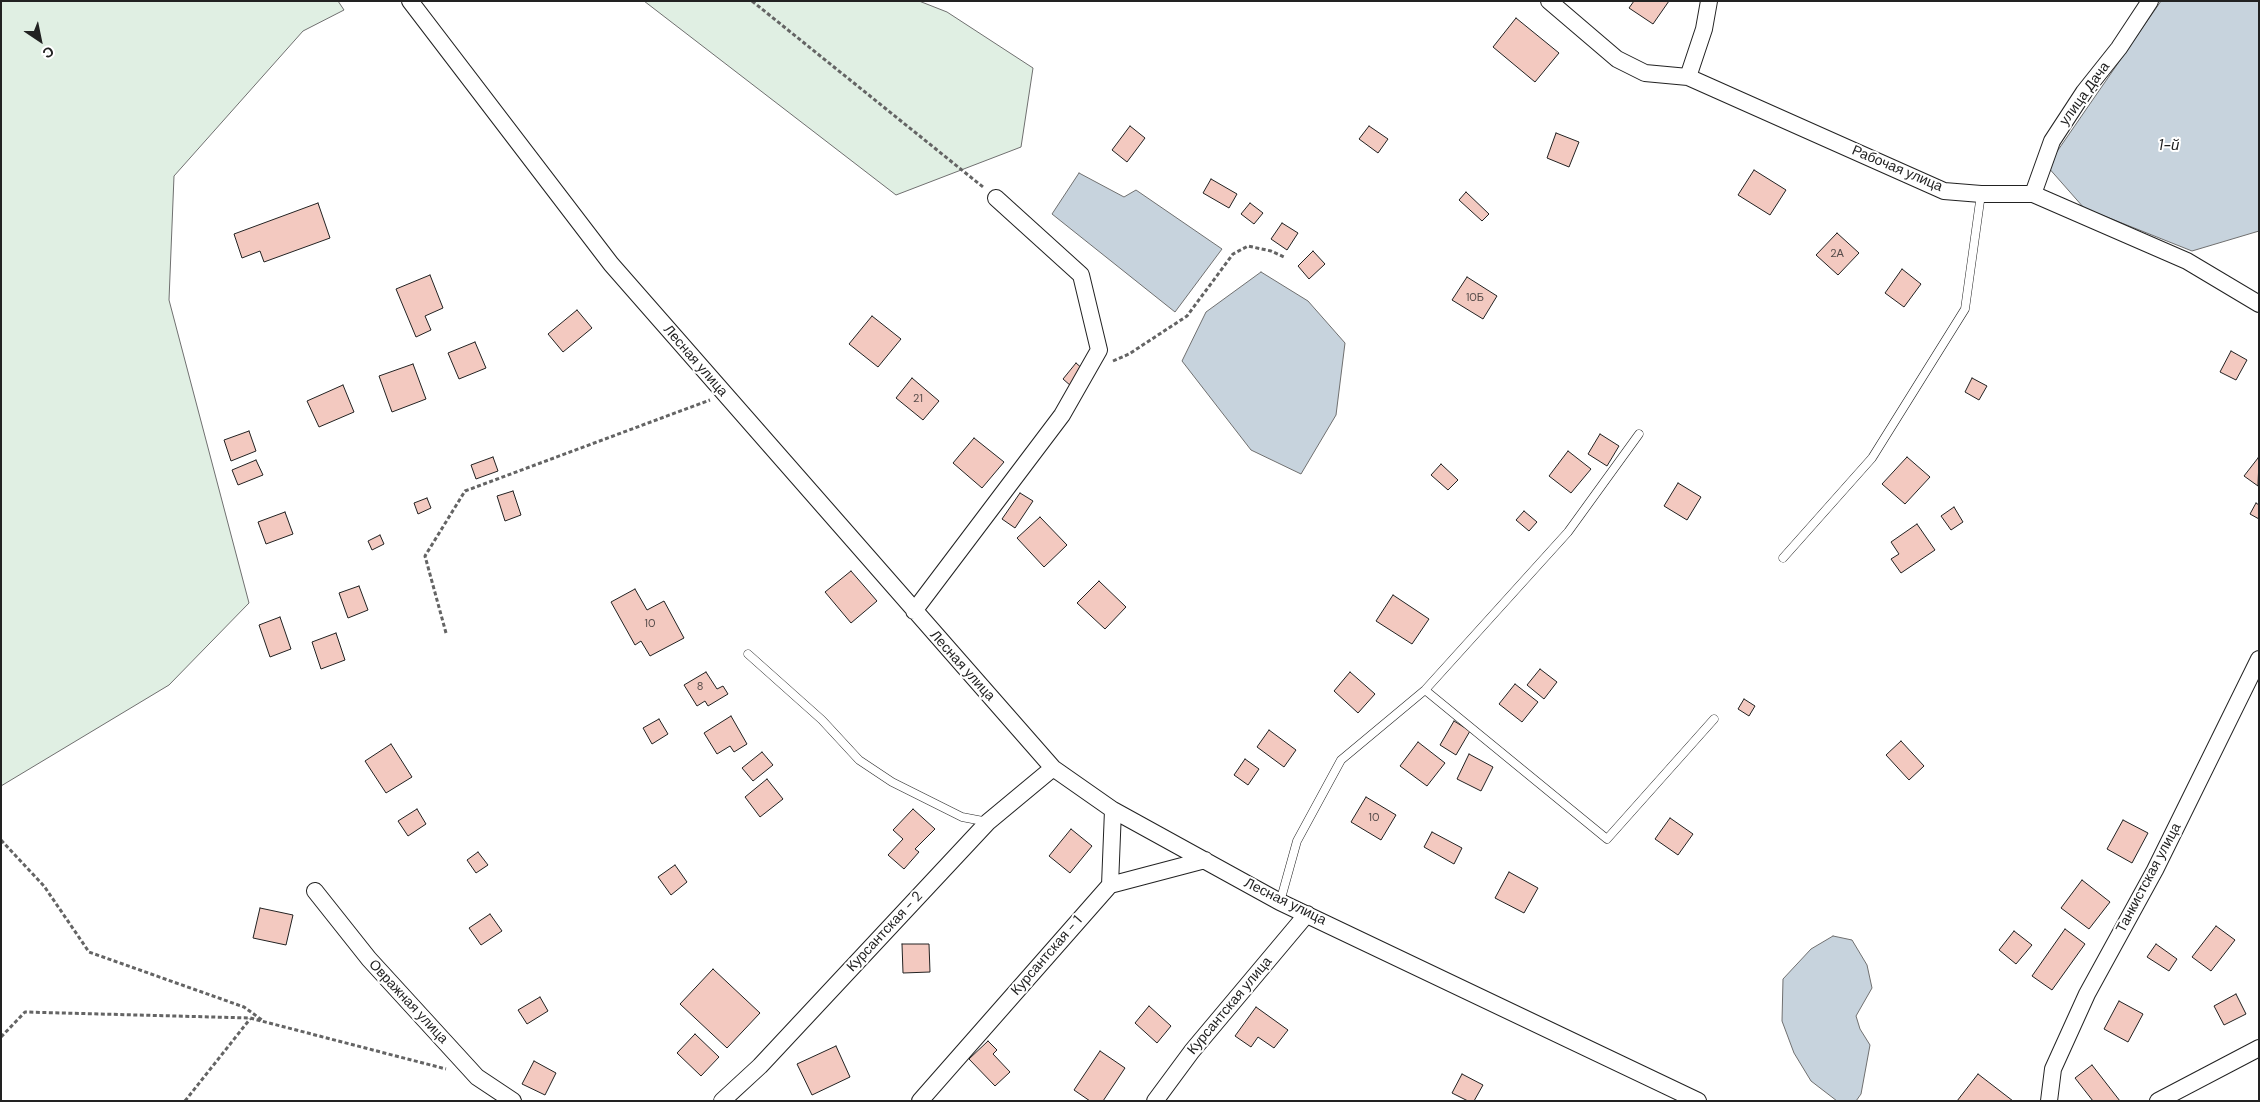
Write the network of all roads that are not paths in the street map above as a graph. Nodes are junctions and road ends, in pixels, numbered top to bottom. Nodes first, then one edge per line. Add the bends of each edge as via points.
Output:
1 (410, 1) edge
2 (1549, 1) edge
3 (1709, 1) edge
4 (2150, 1) edge
5 (1688, 77) junction
6 (1981, 194) junction
7 (2033, 194) junction
8 (996, 198) road end
9 (2259, 304) edge
10 (1639, 434) dead end
11 (1783, 558) dead end
12 (914, 611) junction
13 (748, 654) dead end
14 (2259, 659) edge
15 (1425, 690) junction
16 (1714, 719) dead end
17 (1053, 768) junction
18 (1113, 810) junction
19 (988, 822) junction
20 (1205, 860) junction
21 (1110, 885) junction
22 (315, 892) dead end
23 (1280, 902) junction
24 (1307, 914) junction
25 (2259, 1048) edge
26 (513, 1101) edge
27 (722, 1101) edge
28 (920, 1101) edge
29 (1155, 1101) edge
30 (1698, 1101) edge
31 (2049, 1101) edge
32 (2158, 1101) edge

1 - 12 street, Лесная улица via 611,264
2 - 5 street, Рабочая улица via 1617,59 1646,73
3 - 5 street via 1704,29
4 - 7 street, улица Дача via 2052,141
5 - 6 street, Рабочая улица via 1944,191
6 - 7 street, Рабочая улица
6 - 11 lane via 1965,309 1872,458
7 - 9 street, Рабочая улица via 2187,261
8 - 12 street via 1080,275 1099,350 1062,415
10 - 15 lane via 1568,532
12 - 17 street, Лесная улица
13 - 19 lane via 822,720 859,760 892,782 962,817
14 - 31 street, Танкистская улица via 2155,870 2087,994 2053,1069
15 - 16 lane via 1607,839
15 - 23 lane via 1341,760 1297,841
17 - 18 street, Лесная улица
17 - 19 street, Курсантская - 2
18 - 20 street, Лесная улица
18 - 21 street
19 - 27 street, Курсантская - 2 via 760,1066
20 - 21 street
20 - 23 street, Лесная улица
21 - 28 street, Курсантская - 1
22 - 26 street, Овражная улица via 369,960 477,1077
23 - 24 street, Лесная улица
24 - 29 street, Курсантская улица via 1192,1051
24 - 30 street, Лесная улица
25 - 32 street

